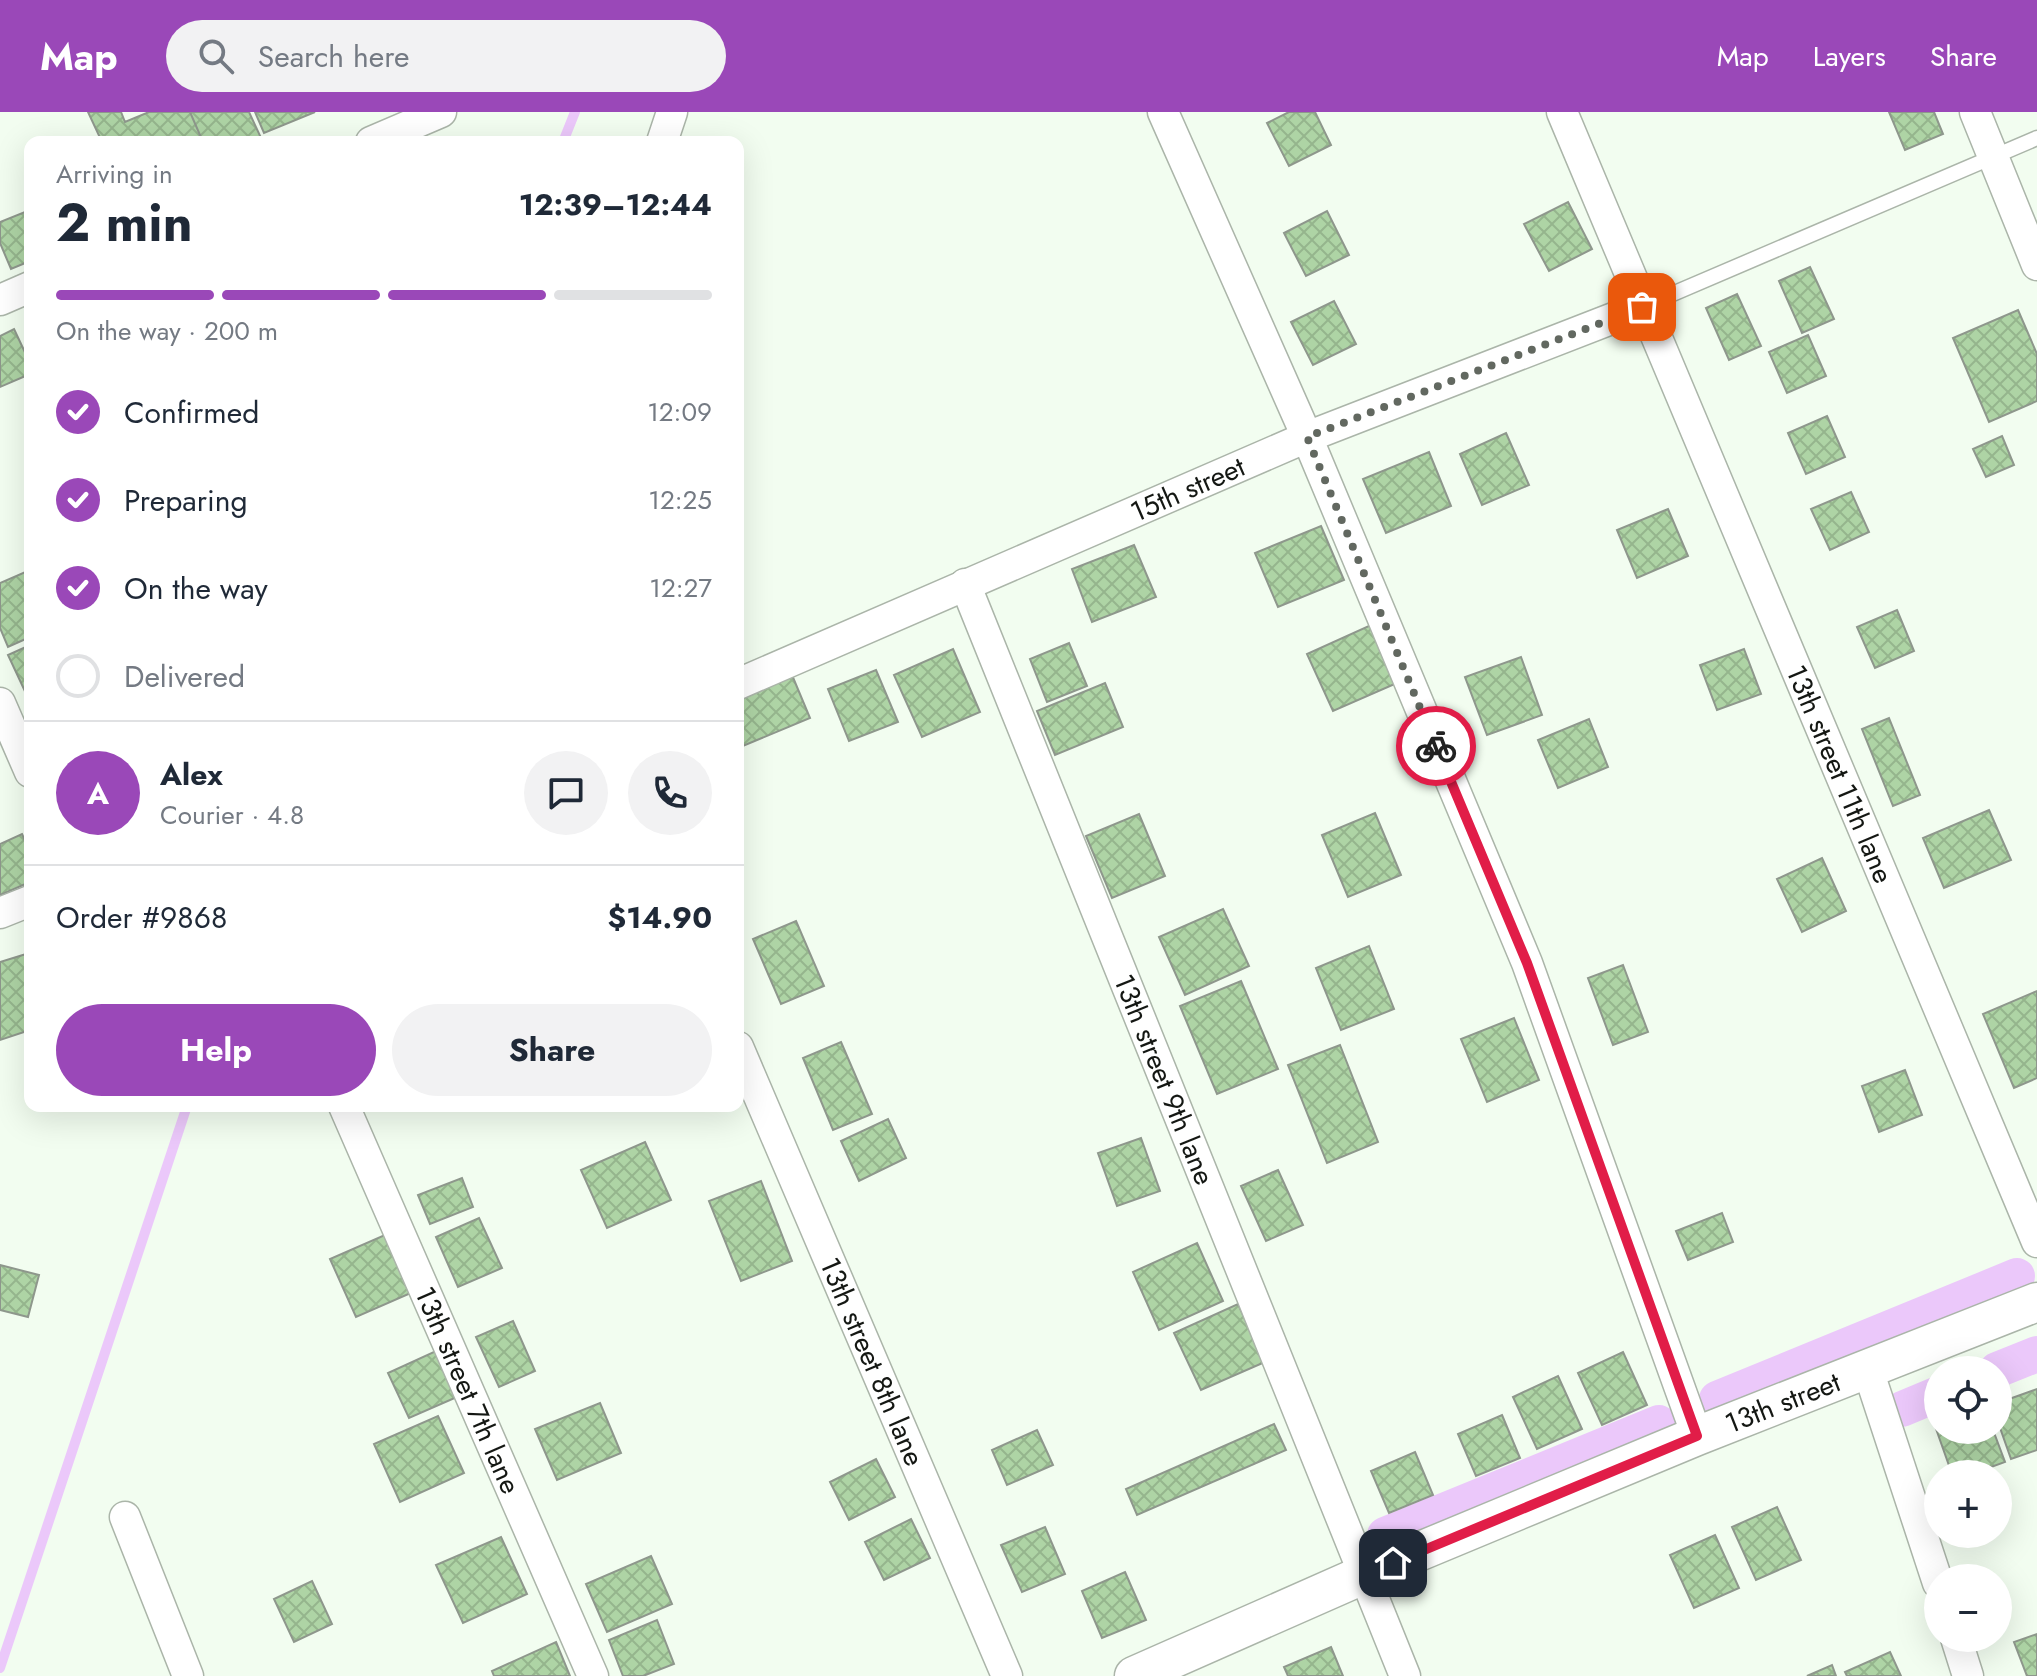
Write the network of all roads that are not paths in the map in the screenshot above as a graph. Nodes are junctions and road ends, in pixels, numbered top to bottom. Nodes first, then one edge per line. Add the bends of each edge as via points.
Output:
1 (441, 112) edge
2 (672, 112) edge
3 (1163, 112) edge
4 (1562, 112) edge
5 (1975, 112) edge
6 (385, 136) edge
7 (664, 136) edge
8 (2037, 138) edge
9 (1992, 156) junction
10 (2037, 265) edge
11 (24, 290) edge
12 (0, 300) edge
13 (1642, 307) junction
14 (1307, 437) junction
15 (965, 584) junction
16 (744, 681) edge
17 (0, 703) edge
18 (24, 758) edge
19 (24, 903) edge
20 (0, 913) edge
21 (744, 1061) edge
22 (347, 1112) edge
23 (2037, 1242) edge
24 (2037, 1302) edge
25 (1868, 1370) junction
26 (1697, 1436) junction
27 (125, 1517) dead end
28 (1932, 1564) edge
29 (1365, 1574) junction
30 (1960, 1652) edge
31 (188, 1676) edge
32 (593, 1676) edge
33 (1007, 1676) edge
34 (1134, 1676) edge
35 (1405, 1676) edge
36 (1968, 1676) edge

1 - 6 street
2 - 7 street
3 - 14 street
4 - 13 street, 13th street 11th lane
5 - 9 street
8 - 9 lane
9 - 10 street
9 - 13 lane
11 - 12 street
13 - 14 street, 15th street
13 - 23 street, 13th street 11th lane
14 - 15 street, 15th street
14 - 26 street via 1527,963
15 - 16 street, 15th street
15 - 29 street, 13th street 9th lane
17 - 18 street
19 - 20 street
21 - 33 street, 13th street 8th lane
22 - 32 street, 13th street 7th lane
24 - 25 street, 13th street
25 - 26 street, 13th street
25 - 28 street
26 - 29 street, 13th street
27 - 31 street
29 - 34 street, 13th street
29 - 35 street, 13th street 9th lane
30 - 36 street

